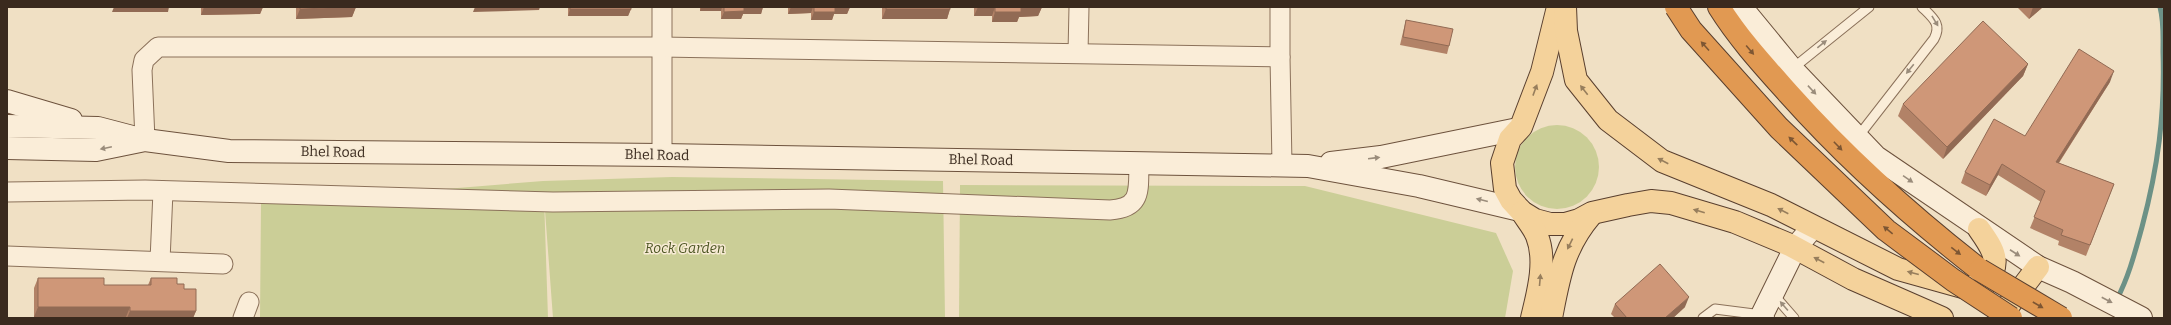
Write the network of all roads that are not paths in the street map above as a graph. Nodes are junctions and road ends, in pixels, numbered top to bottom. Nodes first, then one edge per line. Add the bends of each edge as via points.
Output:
1 (662, 7) edge
2 (1079, 7) edge
3 (1280, 7) edge
4 (1558, 7) edge
5 (1564, 7) edge
6 (1676, 7) edge
7 (1719, 7) edge
8 (1741, 7) edge
9 (1869, 7) edge
10 (1922, 7) edge
11 (661, 47) junction
12 (1078, 53) junction
13 (1280, 57) junction
14 (1792, 69) junction
15 (7, 100) edge
16 (7, 126) edge
17 (98, 128) junction
18 (1518, 130) junction
19 (1857, 138) junction
20 (145, 140) junction
21 (7, 148) edge
22 (662, 155) junction
23 (1139, 163) junction
24 (1282, 165) junction
25 (1308, 166) junction
26 (163, 191) junction
27 (7, 192) edge
28 (1521, 211) junction
29 (1592, 213) junction
30 (1813, 227) junction
31 (1979, 229) junction
32 (1795, 248) junction
33 (7, 256) edge
34 (1879, 260) junction
35 (160, 261) junction
36 (223, 264) dead end
37 (2038, 267) junction
38 (1773, 294) junction
39 (1908, 303) junction
40 (1763, 316) edge
41 (1532, 318) edge
42 (1551, 318) edge
43 (1703, 318) edge
44 (1794, 318) edge
45 (1942, 318) edge
46 (1999, 318) edge
47 (2010, 318) edge
48 (2061, 318) edge
49 (2141, 318) edge

1 - 11 street
2 - 12 street
3 - 13 street
18 -> 4 main road via 1542,72
30 -> 5 main road via 1771,205 1662,161 1608,120 1576,80
47 -> 6 highway, bridge via 1886,230 1779,128 1691,30
7 -> 48 highway, bridge via 1736,32 1807,115 1894,199 1980,270
8 - 14 street
14 -> 9 lane
10 -> 19 lane via 1938,26 1934,39
11 - 12 street
11 - 20 street via 158,48 144,60 142,70
11 - 22 street
12 - 13 street
13 - 24 street
14 -> 19 street
15 - 17 street
16 - 17 street
17 - 20 street
25 -> 18 street via 1381,157
18 - 28 main road via 1510,139 1502,164 1505,189
19 -> 31 street via 1876,157
20 -> 21 street, Bhel Road via 96,150
20 - 22 street, Bhel Road via 229,151
22 - 23 street, Bhel Road
23 - 24 street, Bhel Road
23 - 26 street via 1137,195 1133,204 1124,209 1110,210 829,199 553,202
24 - 25 street, Bhel Road
28 -> 25 street via 1419,186
26 - 27 street
26 - 35 street
28 - 29 main road via 1535,220 1550,224 1565,224
41 -> 28 main road via 1540,282 1541,258 1537,236
32 -> 29 main road via 1735,222 1670,203 1651,201
29 -> 42 main road via 1570,244 1561,266
30 - 32 street
30 - 34 main road
31 -> 34 main road via 1994,254 1995,266 1990,278 1978,287 1966,288 1898,269
31 -> 37 street
32 - 38 street
39 -> 32 main road via 1853,279
33 - 35 street
34 - 39 main road
35 - 36 street
37 - 46 main road
37 -> 49 street
38 - 40 street
44 -> 38 lane
39 - 45 main road
40 - 43 lane via 1715,309

